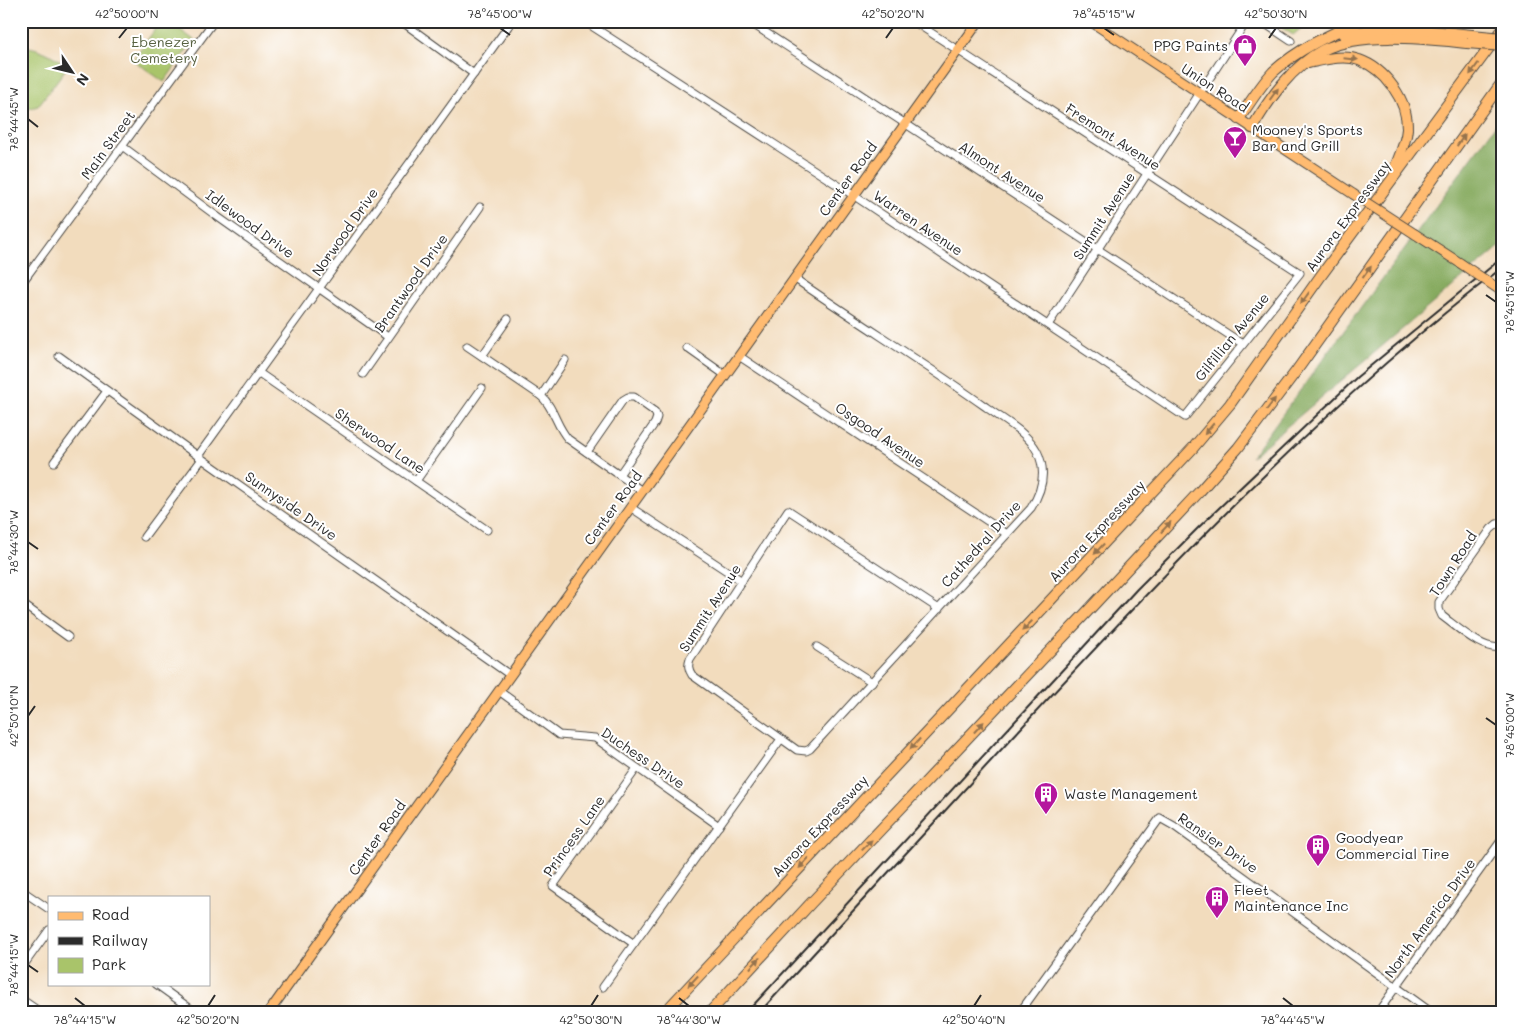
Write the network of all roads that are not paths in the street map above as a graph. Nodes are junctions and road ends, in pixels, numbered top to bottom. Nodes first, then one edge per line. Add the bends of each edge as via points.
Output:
1 (214, 21) edge
2 (401, 21) edge
3 (512, 21) edge
4 (584, 21) edge
5 (748, 21) edge
6 (914, 21) edge
7 (979, 21) edge
8 (1090, 21) edge
9 (1247, 21) edge
10 (1261, 21) edge
11 (1277, 21) edge
12 (1360, 21) edge
13 (1272, 28) junction
14 (1503, 29) edge
15 (1327, 36) junction
16 (1503, 38) edge
17 (1470, 39) junction
18 (1291, 41) dead end
19 (1503, 46) edge
20 (958, 50) junction
21 (1303, 65) junction
22 (474, 74) junction
23 (1503, 81) edge
24 (1199, 94) junction
25 (1238, 119) junction
26 (904, 124) junction
27 (1252, 128) junction
28 (122, 146) junction
29 (1146, 174) junction
30 (1389, 182) junction
31 (853, 195) junction
32 (480, 208) dead end
33 (1098, 249) junction
34 (1300, 273) joint
35 (794, 278) junction
36 (21, 284) edge
37 (320, 289) junction
38 (1503, 292) edge
39 (508, 319) dead end
40 (1048, 325) junction
41 (388, 337) junction
42 (1242, 344) junction
43 (467, 346) dead end
44 (687, 348) dead end
45 (59, 356) dead end
46 (482, 356) junction
47 (739, 356) junction
48 (565, 360) dead end
49 (259, 372) junction
50 (363, 374) dead end
51 (725, 375) junction
52 (482, 388) dead end
53 (107, 391) junction
54 (541, 396) junction
55 (1185, 417) joint
56 (587, 452) junction
57 (200, 458) junction
58 (54, 462) dead end
59 (619, 475) junction
60 (416, 481) junction
61 (642, 491) junction
62 (630, 507) junction
63 (1503, 523) edge
64 (487, 530) dead end
65 (1007, 534) junction
66 (144, 537) dead end
67 (742, 581) junction
68 (21, 603) edge
69 (939, 609) junction
70 (68, 637) dead end
71 (1503, 646) edge
72 (817, 647) dead end
73 (510, 675) junction
74 (872, 682) junction
75 (499, 690) junction
76 (781, 739) junction
77 (637, 768) junction
78 (719, 826) junction
79 (1503, 838) edge
80 (21, 890) edge
81 (48, 908) edge
82 (48, 931) edge
83 (634, 944) junction
84 (21, 969) edge
85 (159, 986) edge
86 (603, 987) dead end
87 (1396, 987) junction
88 (21, 999) edge
89 (40, 1012) edge
90 (195, 1012) edge
91 (269, 1012) edge
92 (665, 1012) edge
93 (710, 1012) edge
94 (1020, 1012) edge
95 (1378, 1012) edge
96 (1431, 1012) edge

1 - 28 street, Main Street
2 - 22 street
3 - 22 street, Norwood Drive
4 - 31 street, Warren Avenue
5 - 26 street, Almont Avenue
6 - 20 street, Fremont Avenue
7 - 20 main road, Center Road
8 - 24 main road, Union Road
9 - 24 street, Summit Avenue
10 - 13 street
11 - 13 street
12 - 15 highway
13 - 18 street
14 -> 30 highway, Aurora Expressway
15 - 17 highway via 1363,30 1399,30
15 - 25 highway via 1296,53 1272,74
16 - 17 highway, bridge
17 - 19 highway, bridge
17 - 21 highway via 1387,37 1349,42 1324,50
20 - 26 main road, Center Road
20 - 29 street, Fremont Avenue
27 -> 21 highway via 1282,84
21 -> 30 highway via 1345,58 1358,60 1390,82 1406,115 1407,130
22 - 37 street, Norwood Drive
93 -> 23 highway via 1238,448
24 - 25 main road, Union Road
24 - 29 street, Summit Avenue
25 - 27 main road, Union Road
26 - 31 main road, Center Road
26 - 33 street, Almont Avenue
27 - 38 main road, Union Road, bridge
28 - 36 street, Main Street
28 - 37 street, Idlewood Drive
29 - 33 street, Summit Avenue
29 - 34 street, Fremont Avenue
30 -> 92 highway, Aurora Expressway via 1230,404 1193,448
31 - 35 main road, Center Road
31 - 40 street, Warren Avenue
32 - 41 street, Brantwood Drive
33 - 40 street, Summit Avenue
33 - 42 street, Almont Avenue
34 - 42 street, Gilfillian Avenue
35 - 47 main road, Center Road
35 - 65 street, Cathedral Drive via 962,390 1032,444 1043,470 1040,493
37 - 41 street, Idlewood Drive
37 - 49 street, Norwood Drive
39 - 46 street
40 - 55 street, Warren Avenue
41 - 50 street, Brantwood Drive
42 - 55 street, Gilfillian Avenue
43 - 46 street
44 - 51 street
45 - 53 street, Sunnyside Drive
46 - 54 street
47 - 51 main road, Center Road
47 - 65 street, Osgood Avenue
48 - 54 street
49 - 57 street, Norwood Drive
49 - 60 street, Sherwood Lane
51 - 61 main road, Center Road
52 - 60 street
53 - 57 street, Sunnyside Drive
53 - 58 street
54 - 56 street via 547,401 560,431
56 - 59 street
56 - 59 street via 628,397 634,397 655,412 655,423
57 - 66 street, Norwood Drive
57 - 73 street, Sunnyside Drive
59 - 61 street
60 - 64 street, Sherwood Lane
61 - 62 main road, Center Road
62 - 67 street
62 - 73 main road, Center Road
63 - 71 street, Town Road via 1491,529 1439,602 1439,609 1442,616 1484,645 1492,649
65 - 69 street, Cathedral Drive
67 - 69 street, Summit Avenue via 788,510
67 - 76 street, Summit Avenue via 690,659 689,671
68 - 70 street
69 - 74 street, Cathedral Drive
72 - 74 street
73 - 75 main road, Center Road
74 - 76 street, Cathedral Drive via 810,749 797,750
75 - 77 street, Duchess Drive via 559,735 595,738
75 - 91 main road, Center Road
76 - 78 street
77 - 78 street, Duchess Drive
77 - 83 street, Princess Lane via 552,886
78 - 83 street
79 - 87 street, North America Drive
80 - 81 street
82 - 84 street
83 - 86 street
85 - 90 street
87 - 94 street, Ransier Drive via 1160,818
87 - 95 street, North America Drive
87 - 96 street, Ransier Drive
88 - 89 street

